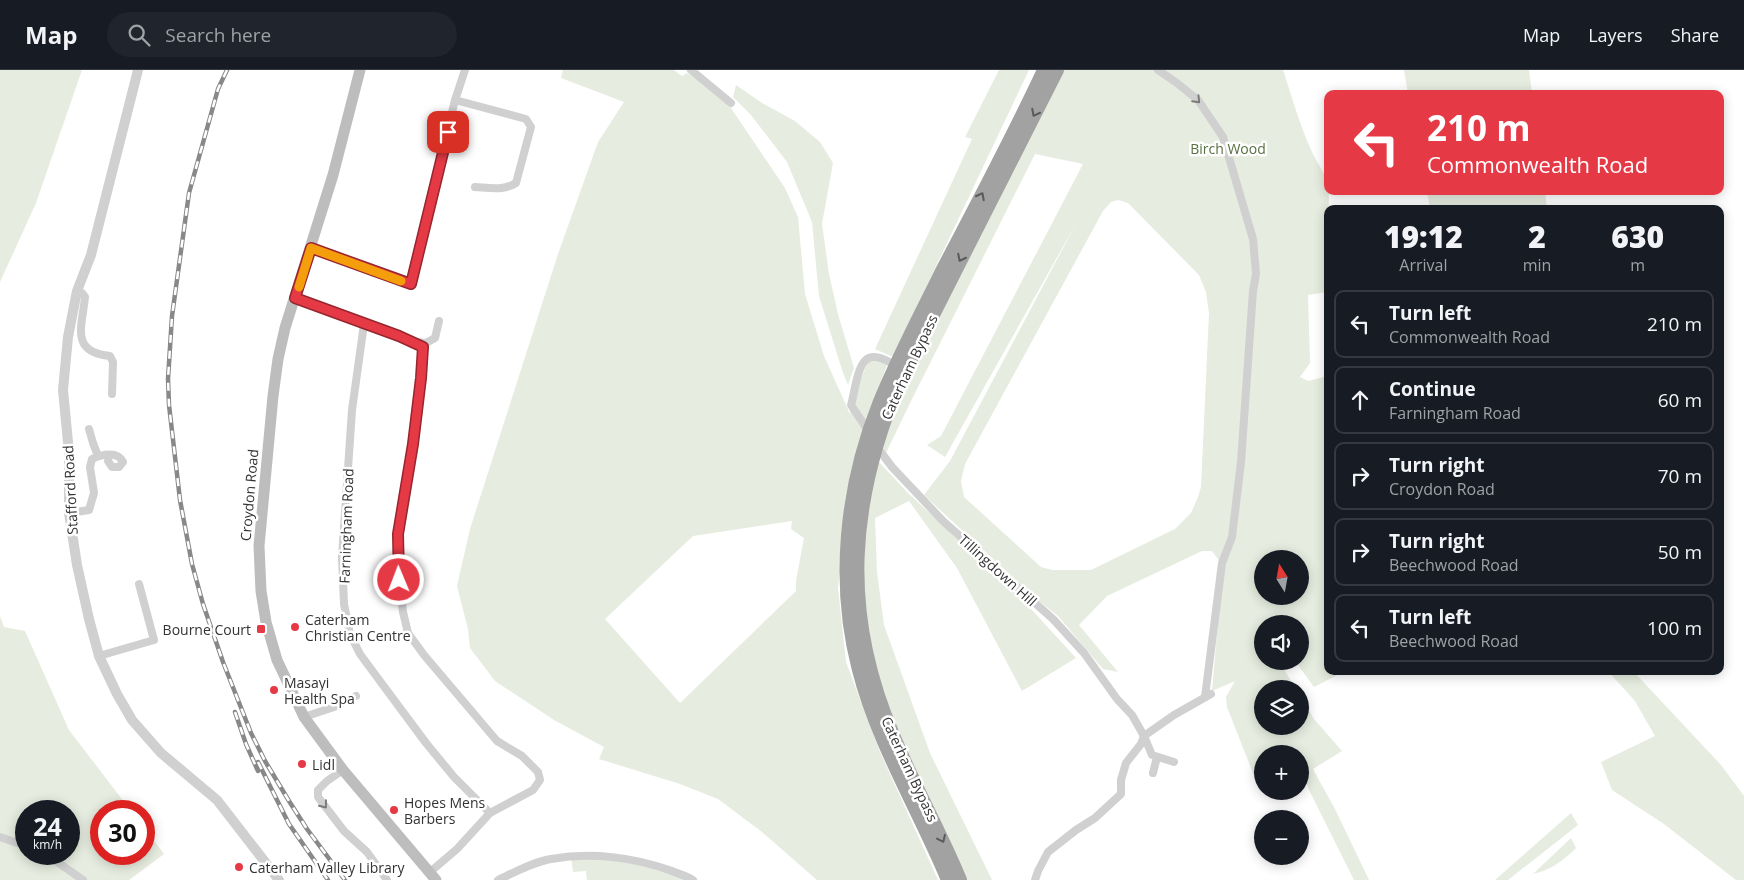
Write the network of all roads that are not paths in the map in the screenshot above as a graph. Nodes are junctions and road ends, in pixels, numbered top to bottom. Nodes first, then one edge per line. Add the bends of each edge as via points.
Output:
1 (138, 70) edge
2 (360, 70) edge
3 (465, 70) edge
4 (691, 70) edge
5 (1044, 70) edge
6 (1057, 70) edge
7 (1158, 70) edge
8 (455, 100) junction
9 (731, 103) dead end
10 (475, 187) dead end
11 (311, 248) junction
12 (77, 291) junction
13 (295, 298) junction
14 (439, 321) dead end
15 (364, 324) junction
16 (415, 342) junction
17 (895, 366) junction
18 (112, 394) dead end
19 (90, 429) dead end
20 (98, 456) junction
21 (109, 456) dead end
22 (69, 514) junction
23 (139, 584) dead end
24 (99, 656) junction
25 (356, 696) dead end
26 (304, 717) junction
27 (1144, 736) junction
28 (1157, 757) junction
29 (1174, 762) dead end
30 (343, 770) junction
31 (1153, 773) dead end
32 (490, 813) junction
33 (0, 837) edge
34 (15, 842) edge
35 (62, 865) edge
36 (433, 876) edge
37 (84, 880) edge
38 (279, 880) edge
39 (387, 880) edge
40 (498, 880) edge
41 (693, 880) edge
42 (948, 880) edge
43 (960, 880) edge
44 (1036, 880) edge

1 - 12 street, Stafford Road via 91,255
2 - 11 main road, Croydon Road
3 - 8 street
4 - 9 street
17 -> 5 highway, Caterham Bypass
6 -> 43 highway, Caterham Bypass via 901,378 881,427 861,509 858,603 867,661 893,736
7 -> 27 street via 1198,100 1224,137 1253,239 1256,274 1242,462 1232,537 1222,563 1208,696
8 - 10 street via 526,119 531,127 516,183 498,189
8 - 11 street via 411,284
11 - 13 main road, Croydon Road
12 - 18 street via 85,297 81,338 91,352 110,356 113,362
12 - 22 street, Stafford Road via 63,390 69,453
13 - 15 street
13 - 26 main road, Croydon Road via 278,358 259,568 266,622 275,654
14 - 16 street via 435,338 426,343
15 - 16 street
15 - 32 street, Farningham Road via 352,410 343,524 344,604 350,634 369,666 426,743 454,778
16 - 32 street via 423,347 421,378 398,534 399,580 408,633 497,741 522,756 538,772 540,780 533,790
17 - 27 street, Tillingdown Hill via 884,359 869,357 860,369 851,404 882,456 943,521 1053,619 1084,653 1117,700 1132,715
17 - 42 highway, Caterham Bypass via 871,426 854,491 849,527 847,594 859,670 867,697
19 - 20 street
20 - 21 street
20 - 22 street via 92,459 90,467 94,493 89,510
22 - 24 street, Stafford Road via 88,618
23 - 24 street via 154,640
24 - 38 street, Stafford Road via 132,720 162,753 217,800
25 - 26 street
26 - 30 main road, Croydon Road
27 - 28 street, Tillingdown Hill via 1152,756
27 - 44 street via 1126,763 1121,794 1095,818 1048,852
28 - 29 street
28 - 31 street
30 - 36 main road, Croydon Road
30 -> 39 street via 318,790 318,797
32 - 36 street
33 - 34 street
35 - 37 street
40 - 41 street via 549,859 571,857 626,858

